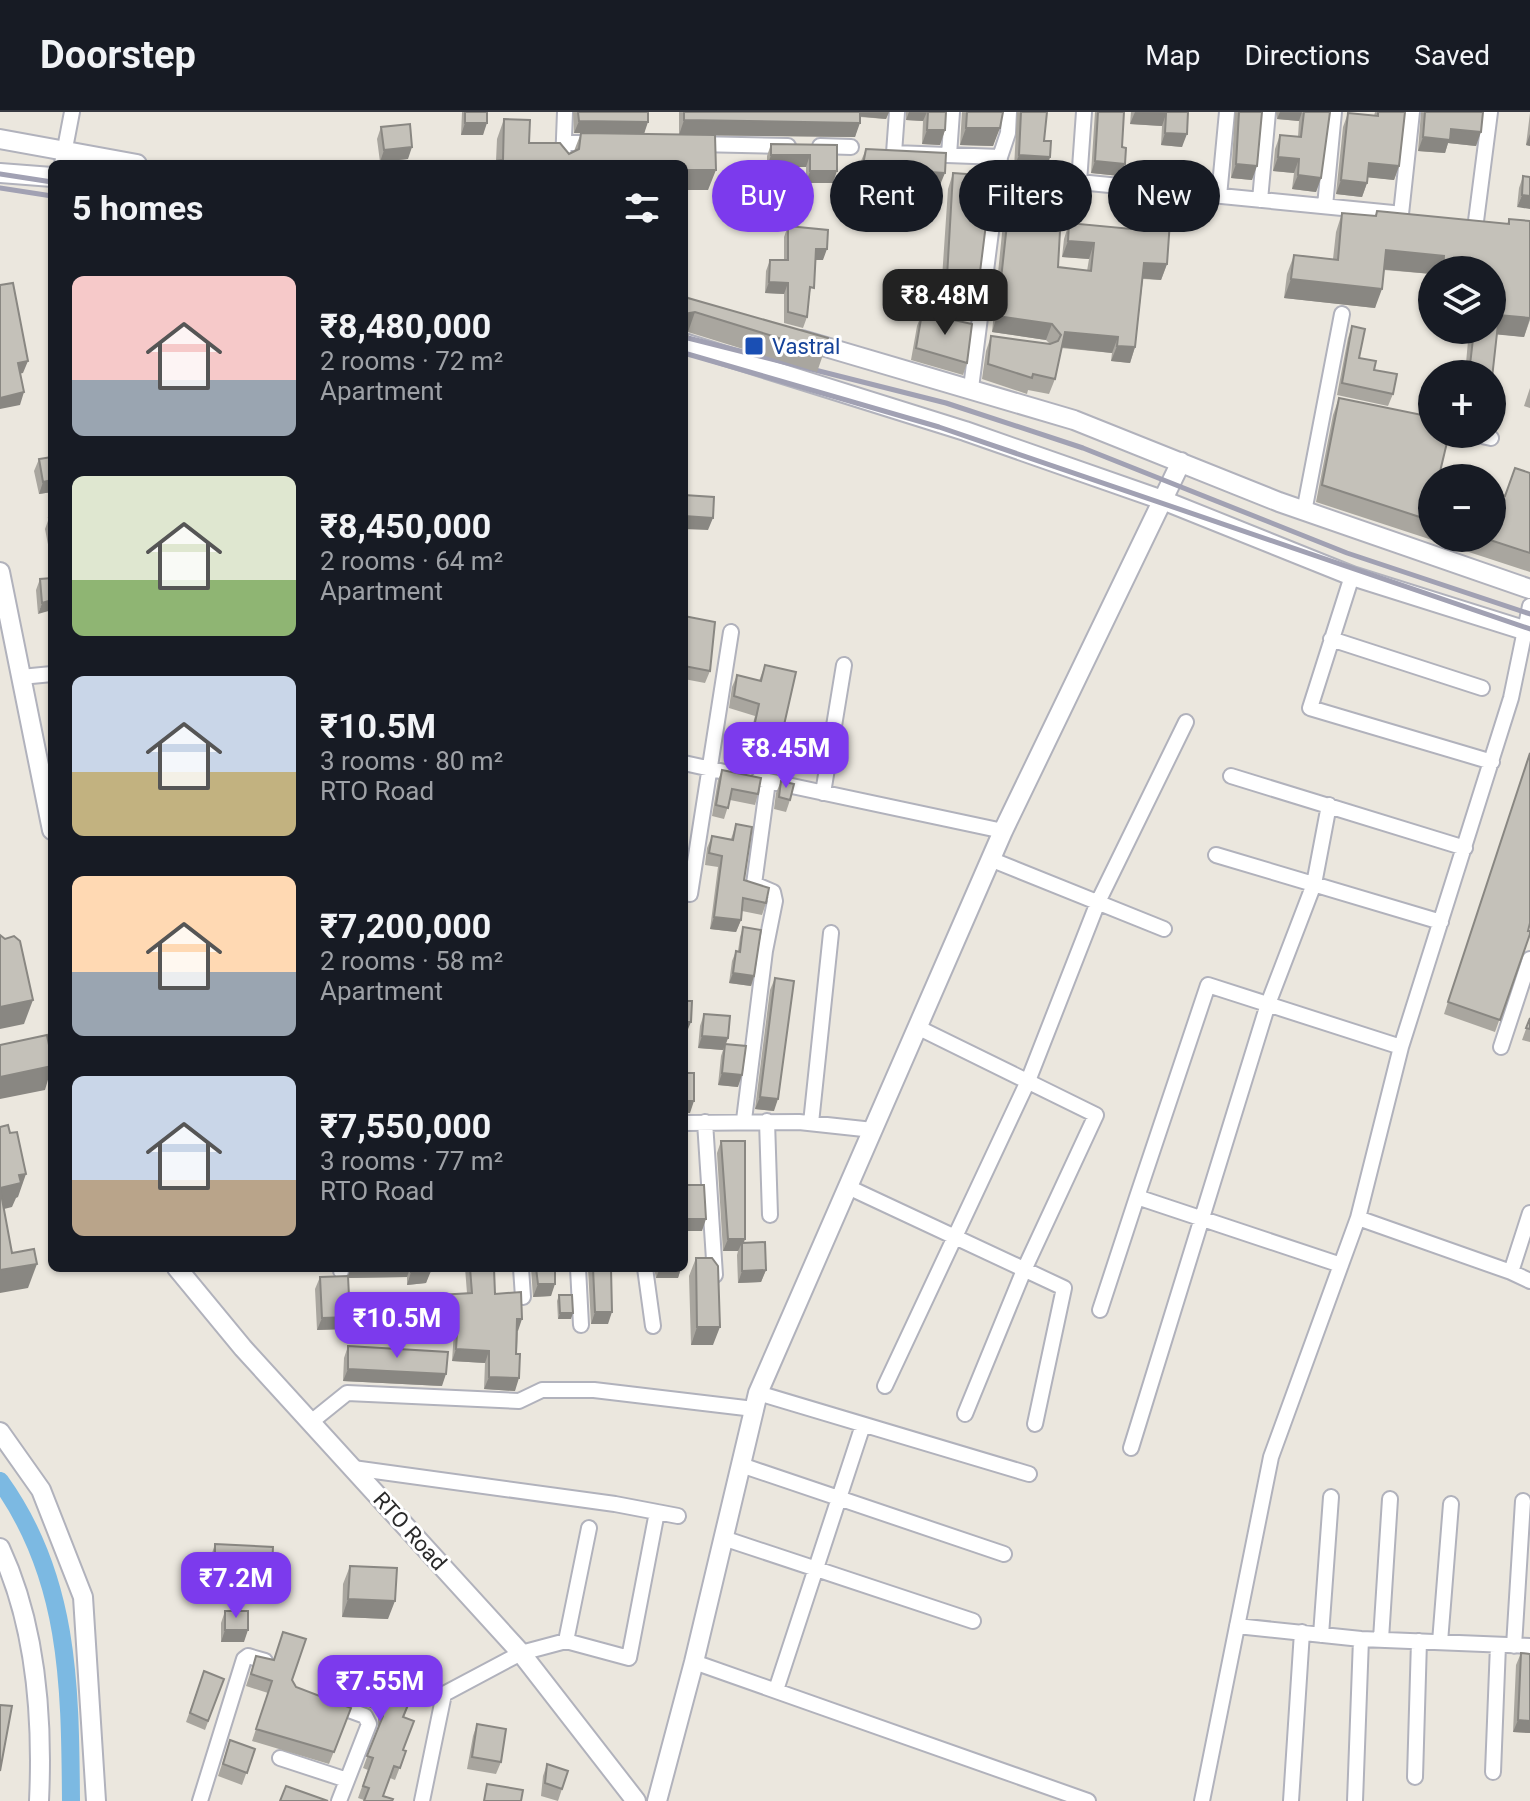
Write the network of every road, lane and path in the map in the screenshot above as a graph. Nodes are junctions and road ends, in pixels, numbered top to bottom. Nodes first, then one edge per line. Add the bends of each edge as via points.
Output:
1 (72, 112) edge
2 (565, 112) edge
3 (897, 112) edge
4 (952, 112) edge
5 (1009, 112) edge
6 (1084, 112) edge
7 (1227, 112) edge
8 (1268, 112) edge
9 (1334, 112) edge
10 (1412, 112) edge
11 (1490, 112) edge
12 (0, 139) edge
13 (564, 143) junction
14 (612, 143) edge
15 (676, 144) edge
16 (851, 147) dead end
17 (949, 155) junction
18 (63, 156) edge
19 (1000, 157) junction
20 (100, 160) edge
21 (563, 160) edge
22 (1000, 160) edge
23 (1081, 160) edge
24 (0, 173) edge
25 (48, 177) edge
26 (1220, 186) edge
27 (1220, 196) edge
28 (1260, 200) junction
29 (1325, 206) junction
30 (1476, 221) edge
31 (993, 232) edge
32 (1342, 314) dead end
33 (789, 337) edge
34 (688, 344) edge
35 (971, 388) junction
36 (1181, 462) junction
37 (1165, 501) junction
38 (1304, 512) junction
39 (0, 572) edge
40 (1352, 576) junction
41 (1530, 589) edge
42 (1530, 606) edge
43 (1528, 631) edge
44 (731, 632) dead end
45 (1331, 639) junction
46 (844, 665) dead end
47 (48, 674) edge
48 (21, 677) junction
49 (1482, 688) dead end
50 (1186, 722) dead end
51 (1492, 762) junction
52 (688, 764) edge
53 (708, 768) junction
54 (1231, 776) dead end
55 (768, 781) junction
56 (823, 793) junction
57 (1329, 805) junction
58 (48, 810) edge
59 (1003, 831) junction
60 (1465, 848) junction
61 (1216, 855) dead end
62 (990, 859) junction
63 (1314, 884) junction
64 (690, 894) dead end
65 (1098, 902) junction
66 (1441, 922) junction
67 (1164, 929) dead end
68 (831, 933) dead end
69 (1530, 959) edge
70 (1268, 1004) junction
71 (917, 1027) junction
72 (1401, 1047) junction
73 (1501, 1047) dead end
74 (1028, 1081) junction
75 (744, 1120) junction
76 (767, 1121) junction
77 (705, 1122) junction
78 (688, 1123) edge
79 (811, 1123) junction
80 (873, 1130) junction
81 (848, 1187) junction
82 (1137, 1197) junction
83 (1530, 1213) edge
84 (770, 1215) dead end
85 (1358, 1218) junction
86 (1203, 1219) junction
87 (1527, 1234) edge
88 (954, 1237) junction
89 (1341, 1265) junction
90 (1024, 1270) junction
91 (180, 1272) edge
92 (521, 1272) edge
93 (578, 1272) edge
94 (646, 1272) edge
95 (1511, 1272) junction
96 (715, 1275) edge
97 (1530, 1281) edge
98 (523, 1297) edge
99 (1100, 1310) dead end
100 (581, 1325) dead end
101 (653, 1326) dead end
102 (885, 1386) dead end
103 (756, 1401) junction
104 (965, 1414) dead end
105 (311, 1422) junction
106 (1035, 1424) dead end
107 (863, 1425) junction
108 (0, 1432) edge
109 (1131, 1448) dead end
110 (741, 1465) junction
111 (353, 1468) junction
112 (1029, 1474) dead end
113 (1331, 1497) dead end
114 (839, 1498) junction
115 (1390, 1499) dead end
116 (1523, 1501) dead end
117 (1451, 1504) dead end
118 (657, 1512) junction
119 (678, 1516) dead end
120 (589, 1528) dead end
121 (723, 1538) junction
122 (0, 1548) edge
123 (1004, 1554) dead end
124 (816, 1568) junction
125 (973, 1621) dead end
126 (1237, 1626) junction
127 (1302, 1632) junction
128 (1321, 1635) junction
129 (1361, 1639) junction
130 (1381, 1639) junction
131 (566, 1641) junction
132 (1419, 1641) junction
133 (1440, 1642) junction
134 (1498, 1645) junction
135 (1522, 1646) edge
136 (521, 1653) junction
137 (265, 1661) edge
138 (694, 1662) junction
139 (776, 1690) junction
140 (326, 1702) edge
141 (280, 1758) dead end
142 (1493, 1772) dead end
143 (1415, 1777) dead end
144 (347, 1780) junction
145 (1046, 1794) edge
146 (39, 1801) edge
147 (96, 1801) edge
148 (200, 1801) edge
149 (339, 1801) edge
150 (422, 1801) edge
151 (636, 1801) edge
152 (657, 1801) edge
153 (1088, 1801) edge
154 (1202, 1801) edge
155 (1291, 1801) edge
156 (1355, 1801) edge

1 - 18 street
2 - 13 street
3 - 17 street via 894,153
4 - 17 street
5 - 19 street
6 - 23 street
7 - 26 street
8 - 28 street
9 - 29 street
10 - 29 street via 1408,214
11 - 30 street
12 - 18 street
13 - 14 street
13 - 21 street
15 - 16 street
17 - 19 street
18 - 20 street
19 - 22 street
24 - 25 street
27 - 28 street
28 - 29 street
31 - 35 street via 984,341
32 - 38 street via 1333,404
33 - 35 street
34 - 37 street via 965,431
35 - 36 street via 1074,420
36 - 37 street
36 - 38 street
37 - 40 street
37 - 59 street
38 - 41 street
39 - 48 street
40 - 43 street
40 - 45 street
42 - 43 street
43 - 51 street
44 - 53 street
45 - 49 street
45 - 51 street via 1310,708
46 - 56 street
47 - 48 street
48 - 58 street
50 - 65 street
51 - 60 street
52 - 53 street
53 - 55 street
53 - 64 street
54 - 57 street
55 - 56 street
55 - 75 street via 754,884 773,892 775,901
56 - 59 street
57 - 60 street
57 - 63 street
59 - 62 street
60 - 66 street
61 - 63 street
62 - 65 street
62 - 71 street
63 - 66 street
63 - 70 street
65 - 67 street
65 - 74 street
66 - 72 street
68 - 79 street
69 - 73 street
70 - 72 street
70 - 82 street via 1208,985
70 - 86 street
71 - 74 street
71 - 80 street
72 - 85 street
74 - 88 street
74 - 90 street via 1096,1115
75 - 76 street
75 - 77 street
76 - 79 street
76 - 84 street
77 - 78 street
77 - 96 street
79 - 80 street
80 - 81 street
81 - 88 street
81 - 103 street
82 - 86 street
82 - 99 street
83 - 87 street
85 - 89 street
85 - 95 street
86 - 89 street
86 - 109 street
87 - 95 street
88 - 90 street
88 - 102 street
89 - 126 street via 1271,1457
90 - 104 street
90 - 106 street via 1064,1288
91 - 105 street, RTO Road
92 - 98 street
93 - 100 street
94 - 101 street
95 - 97 street
103 - 105 street via 594,1390 542,1390 519,1401 347,1393
103 - 107 street
103 - 110 street
105 - 111 street, RTO Road
107 - 112 street
107 - 114 street
108 - 147 street via 41,1490 83,1597
110 - 114 street
110 - 121 street
111 - 118 street
111 - 136 street, RTO Road
113 - 128 street
114 - 123 street
114 - 124 street
115 - 130 street
116 - 135 street
117 - 133 street
118 - 119 street
118 - 131 street via 629,1658
120 - 131 street
121 - 124 street
121 - 138 street
122 - 146 street via 30,1631
124 - 125 street
124 - 139 street
126 - 127 street
126 - 154 street
127 - 128 street
127 - 155 street
128 - 129 street
129 - 130 street
129 - 156 street
130 - 132 street
131 - 136 street
132 - 133 street
132 - 143 street
133 - 134 street
134 - 135 street
134 - 142 street
136 - 150 street via 444,1694
136 - 151 street, RTO Road
137 - 148 street via 244,1659
138 - 139 street
138 - 152 street
139 - 145 street
140 - 144 street via 365,1716 369,1724
141 - 144 street
144 - 149 street
145 - 153 street

